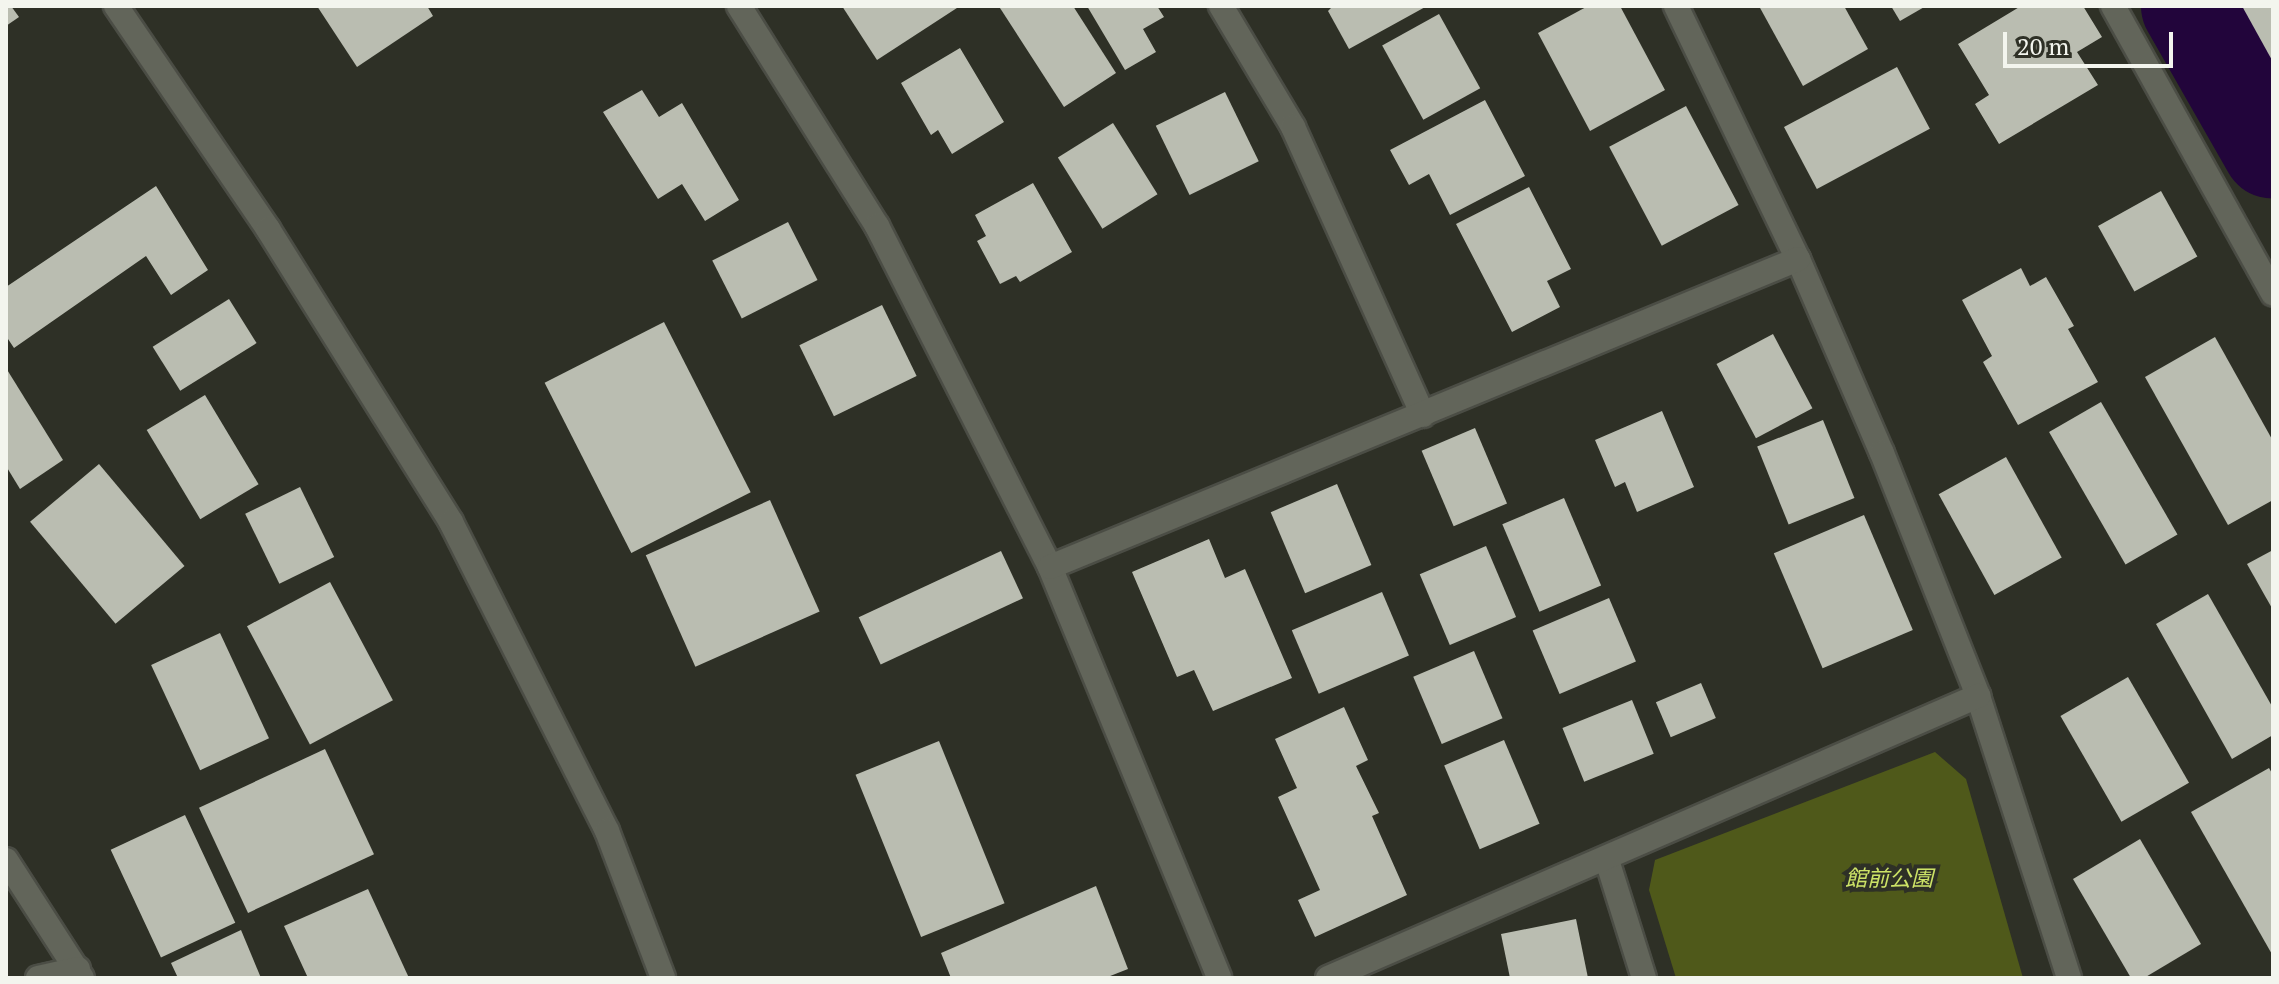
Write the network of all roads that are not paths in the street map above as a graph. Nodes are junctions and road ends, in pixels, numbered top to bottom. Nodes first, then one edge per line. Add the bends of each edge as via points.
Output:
1 (116, 6) edge
2 (739, 6) edge
3 (1221, 6) edge
4 (1676, 6) edge
5 (2113, 6) edge
6 (1798, 259) junction
7 (2273, 294) edge
8 (1423, 415) junction
9 (1050, 567) junction
10 (1978, 696) junction
11 (6, 860) edge
12 (1607, 860) junction
13 (80, 973) edge
14 (38, 978) edge
15 (663, 978) edge
16 (1219, 978) edge
17 (1328, 978) edge
18 (1644, 978) edge
19 (2069, 978) edge

1 - 15 street via 268,229 451,522 607,831
2 - 9 street via 877,226
3 - 8 street via 1293,127
4 - 6 street
5 - 7 street
6 - 8 street
6 - 10 street
8 - 9 street
9 - 16 street
10 - 12 street
10 - 19 street
11 - 13 street
12 - 17 street
12 - 18 street
13 - 14 street

